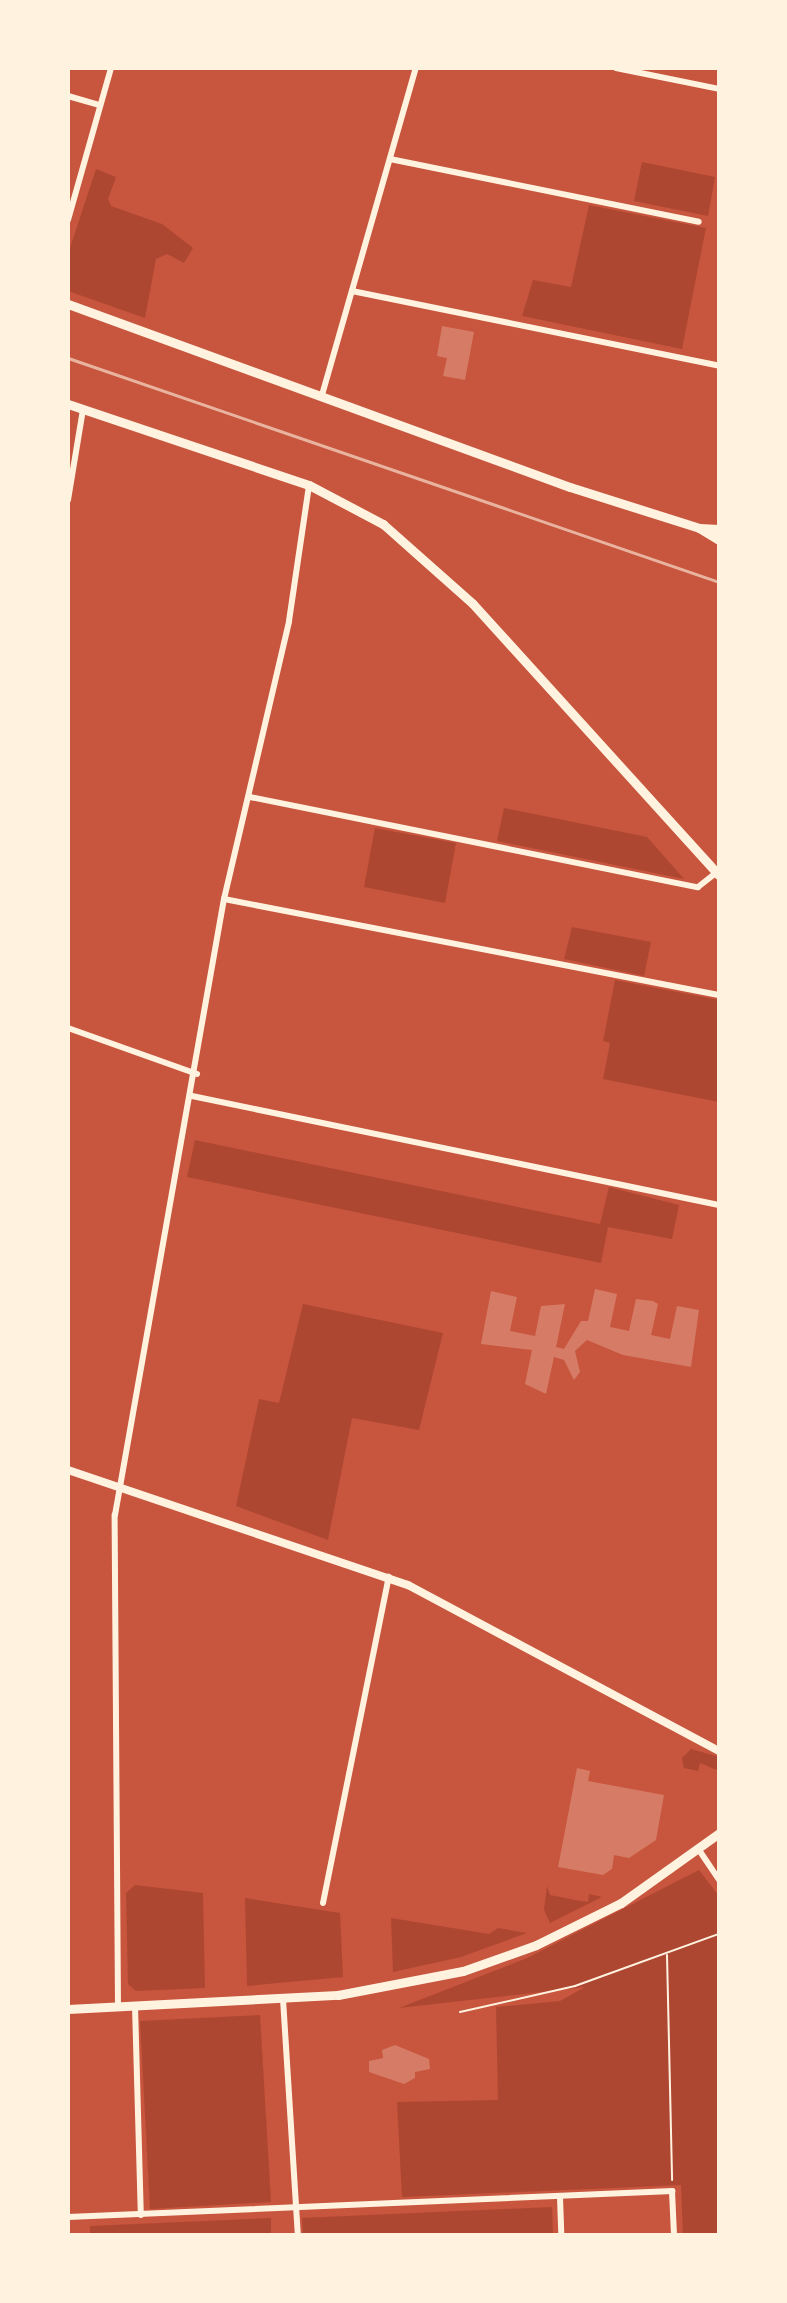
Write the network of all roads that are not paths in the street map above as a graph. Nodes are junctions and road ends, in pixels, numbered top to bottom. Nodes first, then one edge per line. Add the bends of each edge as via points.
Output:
1 (111, 68) edge
2 (416, 68) edge
3 (616, 68) edge
4 (719, 89) edge
5 (68, 96) edge
6 (100, 105) junction
7 (390, 159) junction
8 (68, 220) edge
9 (699, 222) dead end
10 (352, 291) junction
11 (68, 304) edge
12 (719, 366) edge
13 (322, 395) junction
14 (68, 404) edge
15 (83, 409) junction
16 (309, 485) junction
17 (68, 500) edge
18 (699, 528) junction
19 (719, 529) edge
20 (719, 540) edge
21 (250, 797) junction
22 (718, 873) edge
23 (224, 899) junction
24 (719, 995) edge
25 (68, 1028) edge
26 (197, 1074) junction
27 (192, 1096) junction
28 (719, 1205) edge
29 (68, 1470) edge
30 (119, 1488) junction
31 (389, 1577) junction
32 (719, 1751) edge
33 (719, 1833) edge
34 (699, 1850) junction
35 (719, 1880) edge
36 (323, 1903) dead end
37 (283, 1999) junction
38 (118, 2006) junction
39 (135, 2006) junction
40 (68, 2009) edge
41 (560, 2197) junction
42 (297, 2207) junction
43 (141, 2215) junction
44 (68, 2217) edge
45 (298, 2235) edge
46 (561, 2235) edge
47 (674, 2235) edge

1 - 6 street
2 - 7 street
3 - 4 street
5 - 6 street
6 - 8 street
7 - 9 street
7 - 10 street
10 - 12 street
10 - 13 street
11 - 13 main road
13 - 18 main road
14 - 15 main road
15 - 16 main road
15 - 17 street
16 - 21 street via 289,621
16 - 22 main road via 360,509 444,574
18 - 19 main road
18 - 20 main road
21 - 22 street via 698,887
21 - 23 street
23 - 24 street
23 - 26 street
25 - 26 street
26 - 27 street
27 - 28 street
27 - 30 street
29 - 30 street
30 - 31 street
30 - 38 street via 113,1537
31 - 32 street
31 - 36 street
33 - 34 main road
34 - 35 street
34 - 37 main road via 621,1903 500,1959 420,1982
37 - 39 main road
37 - 42 street
38 - 39 main road
38 - 40 main road
39 - 43 street
41 - 42 street
41 - 46 street
41 - 47 street via 672,2191
42 - 43 street
42 - 45 street
43 - 44 street

